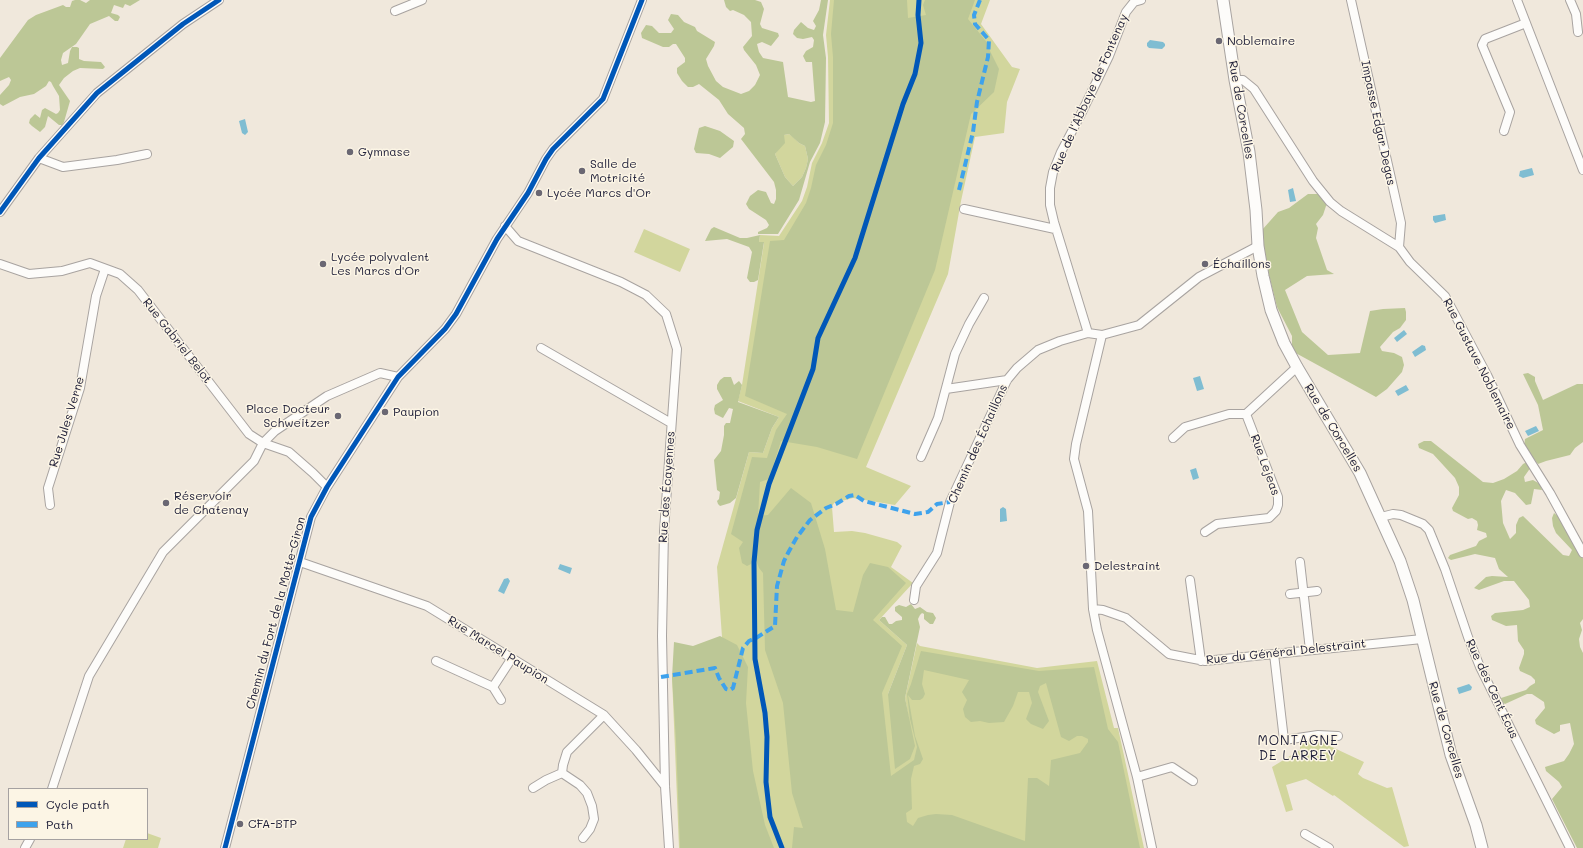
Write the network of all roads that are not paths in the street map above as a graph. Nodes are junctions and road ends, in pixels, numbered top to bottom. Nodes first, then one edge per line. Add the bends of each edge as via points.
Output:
1 (219, 0) edge
2 (422, 0) edge
3 (642, 0) edge
4 (1223, 0) edge
5 (1351, 0) edge
6 (1517, 0) edge
7 (1570, 0) edge
8 (1136, 1) edge
9 (394, 11) dead end
10 (1526, 23) junction
11 (1578, 32) dead end
12 (1235, 80) junction
13 (1504, 131) dead end
14 (147, 154) dead end
15 (39, 158) junction
16 (1583, 170) edge
17 (964, 209) dead end
18 (0, 212) edge
19 (505, 226) junction
20 (1055, 229) junction
21 (1258, 246) junction
22 (1399, 247) junction
23 (0, 264) edge
24 (105, 269) junction
25 (984, 298) dead end
26 (1088, 333) junction
27 (1102, 335) junction
28 (542, 348) dead end
29 (1297, 367) junction
30 (398, 377) junction
31 (1007, 380) junction
32 (946, 389) junction
33 (1246, 414) junction
34 (671, 423) junction
35 (1173, 438) dead end
36 (263, 442) junction
37 (921, 458) dead end
38 (327, 487) junction
39 (50, 505) dead end
40 (1381, 518) junction
41 (1205, 532) dead end
42 (1583, 553) edge
43 (300, 562) junction
44 (1300, 562) dead end
45 (1190, 580) dead end
46 (1317, 591) dead end
47 (1304, 592) junction
48 (1290, 594) dead end
49 (914, 600) dead end
50 (1093, 609) junction
51 (1422, 639) junction
52 (1310, 650) junction
53 (1274, 654) junction
54 (512, 658) junction
55 (436, 661) dead end
56 (1201, 661) junction
57 (492, 687) junction
58 (501, 700) dead end
59 (604, 715) junction
60 (1338, 736) dead end
61 (562, 774) junction
62 (1137, 777) junction
63 (1193, 780) dead end
64 (665, 786) junction
65 (52, 788) edge
66 (533, 788) dead end
67 (1305, 834) dead end
68 (583, 838) dead end
69 (225, 848) edge
70 (669, 848) edge
71 (1152, 848) edge
72 (1329, 848) edge
73 (1482, 848) edge
74 (1570, 848) edge

1 - 15 street via 183,24 97,93
2 - 9 street
3 - 19 street, Chemin du Fort de la Motte-Giron via 603,98 553,149 528,193
4 - 12 main road, Rue de Corcelles
5 - 22 street, Impasse Edgar Degas via 1401,223
6 - 10 street
7 - 11 street via 1576,14
8 - 20 street, Rue de l'Abbaye de Fontenay via 1126,12 1106,62 1057,162 1050,194
10 - 13 street via 1485,39 1482,45 1510,112
10 - 16 street
12 - 21 main road, Rue de Corcelles via 1250,158
12 - 22 street, Rue Gustave Noblemaire via 1243,80 1254,89 1313,181 1330,202
14 - 15 street via 63,167
15 - 18 street
17 - 20 street
19 - 30 street, Chemin du Fort de la Motte-Giron via 456,314 445,329
19 - 34 street, Rue des Écayennes via 518,241 621,282 646,295 666,314 677,349
20 - 26 street, Rue de l'Abbaye de Fontenay
21 - 27 street, Chemin des Échaillons via 1198,277 1140,325
21 - 29 main road, Rue de Corcelles via 1271,310
22 - 42 street, Rue Gustave Noblemaire via 1453,308 1520,445
23 - 24 street, Rue Gabriel Belot via 29,274 62,271 90,263
24 - 36 street, Rue Gabriel Belot via 120,274 138,290 249,434
24 - 39 street, Rue Jules Verne via 96,296 80,388 48,488
25 - 32 street via 955,354
26 - 27 street, Chemin des Échaillons
26 - 31 street, Chemin des Échaillons via 1041,348 1024,361
27 - 50 street via 1074,453 1088,511
28 - 34 street
29 - 33 street
29 - 40 main road, Rue de Corcelles via 1360,473
30 - 36 street via 380,373 327,396
30 - 38 street, Chemin du Fort de la Motte-Giron
31 - 32 street
31 - 49 street, Chemin des Échaillons via 950,502 937,553 916,586
32 - 37 street via 938,418
33 - 35 street via 1229,414 1185,427
33 - 41 street, Rue Lejeas via 1278,497 1276,511 1269,518 1217,524
34 - 64 street, Rue des Écayennes via 664,531 662,636
36 - 38 street, Rue Gabriel Belot via 289,452
36 - 65 street via 254,461 163,552 89,676
38 - 43 street, Chemin du Fort de la Motte-Giron via 311,517
40 - 51 main road, Rue de Corcelles via 1400,561
40 - 74 street, Rue des Cent Écus via 1392,514 1401,515 1423,524 1429,530 1480,668
43 - 54 street, Rue Marcel Paupion via 427,606
43 - 69 street, Chemin du Fort de la Motte-Giron
44 - 47 street
45 - 56 street
46 - 47 street
47 - 48 street
47 - 52 street
50 - 56 street, Rue du Général Delestraint via 1126,618 1169,654
50 - 62 street
51 - 52 street, Rue du Général Delestraint
51 - 73 main road, Rue de Corcelles via 1451,755
52 - 53 street, Rue du Général Delestraint
53 - 56 street, Rue du Général Delestraint
53 - 60 street via 1284,740 1318,735
54 - 57 street
54 - 59 street, Rue Marcel Paupion
55 - 57 street
57 - 58 street
59 - 61 street via 567,752
59 - 64 street, Rue Marcel Paupion
61 - 66 street
61 - 68 street via 580,785 587,793 592,806 594,819
62 - 63 street via 1172,767
62 - 71 street
64 - 70 street, Rue des Écayennes
67 - 72 street

